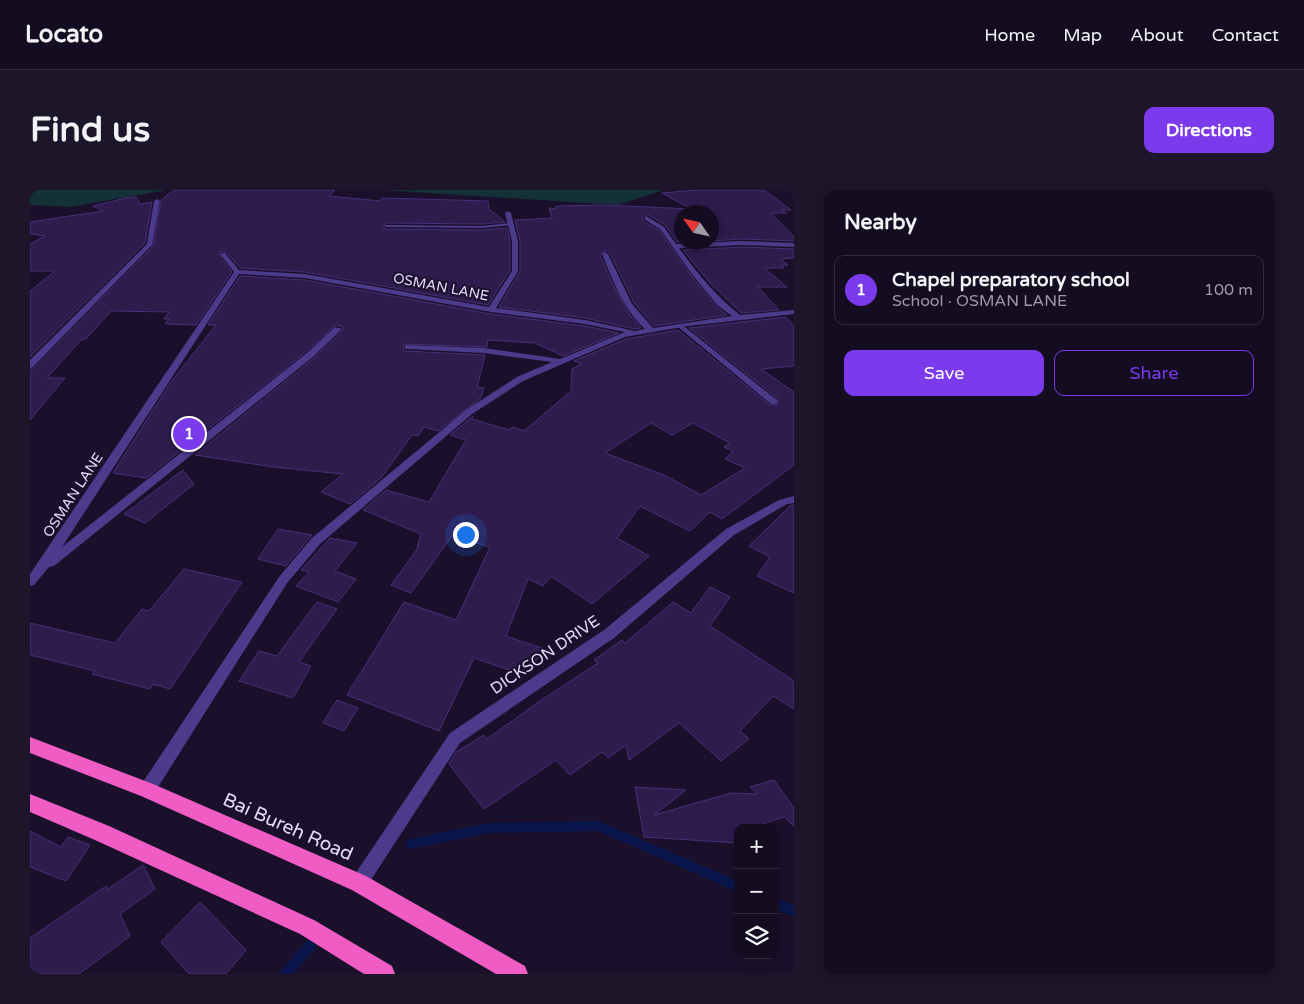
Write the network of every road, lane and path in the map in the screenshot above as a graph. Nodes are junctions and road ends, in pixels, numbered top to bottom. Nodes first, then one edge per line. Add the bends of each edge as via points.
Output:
1 (157, 201) dead end
2 (508, 213) dead end
3 (646, 218) dead end
4 (511, 224) junction
5 (386, 226) dead end
6 (674, 245) edge
7 (719, 245) edge
8 (794, 245) edge
9 (678, 250) edge
10 (223, 254) dead end
11 (605, 254) dead end
12 (238, 272) junction
13 (491, 310) junction
14 (794, 312) edge
15 (738, 318) junction
16 (679, 325) junction
17 (338, 329) dead end
18 (651, 330) junction
19 (639, 332) junction
20 (408, 347) dead end
21 (558, 361) junction
22 (30, 365) edge
23 (774, 402) dead end
24 (794, 499) edge
25 (40, 571) junction
26 (30, 582) edge
27 (30, 745) edge
28 (147, 790) junction
29 (30, 804) edge
30 (359, 883) junction
31 (384, 974) edge
32 (517, 974) edge

1 - 22 street via 150,244
2 - 4 street
3 - 6 street via 662,228
4 - 5 lane via 482,227
4 - 13 street via 515,241 514,271
7 - 8 street
9 - 15 street via 720,303
10 - 12 street
11 - 18 street via 624,299
12 - 13 street, OSMAN LANE via 305,276
12 - 25 street, OSMAN LANE
13 - 19 street, OSMAN LANE
14 - 15 street
15 - 16 street
16 - 18 street
16 - 23 lane
17 - 25 street
18 - 19 street
19 - 21 street via 623,335
20 - 21 street via 529,355
21 - 28 street via 520,379 469,412 316,541 283,580
24 - 30 street, DICKSON DRIVE via 730,532 610,634 455,738
25 - 26 street, OSMAN LANE
27 - 28 highway, Bai Bureh Road
28 - 30 highway, Bai Bureh Road
29 - 31 highway via 102,833 307,927
30 - 32 highway, Bai Bureh Road

